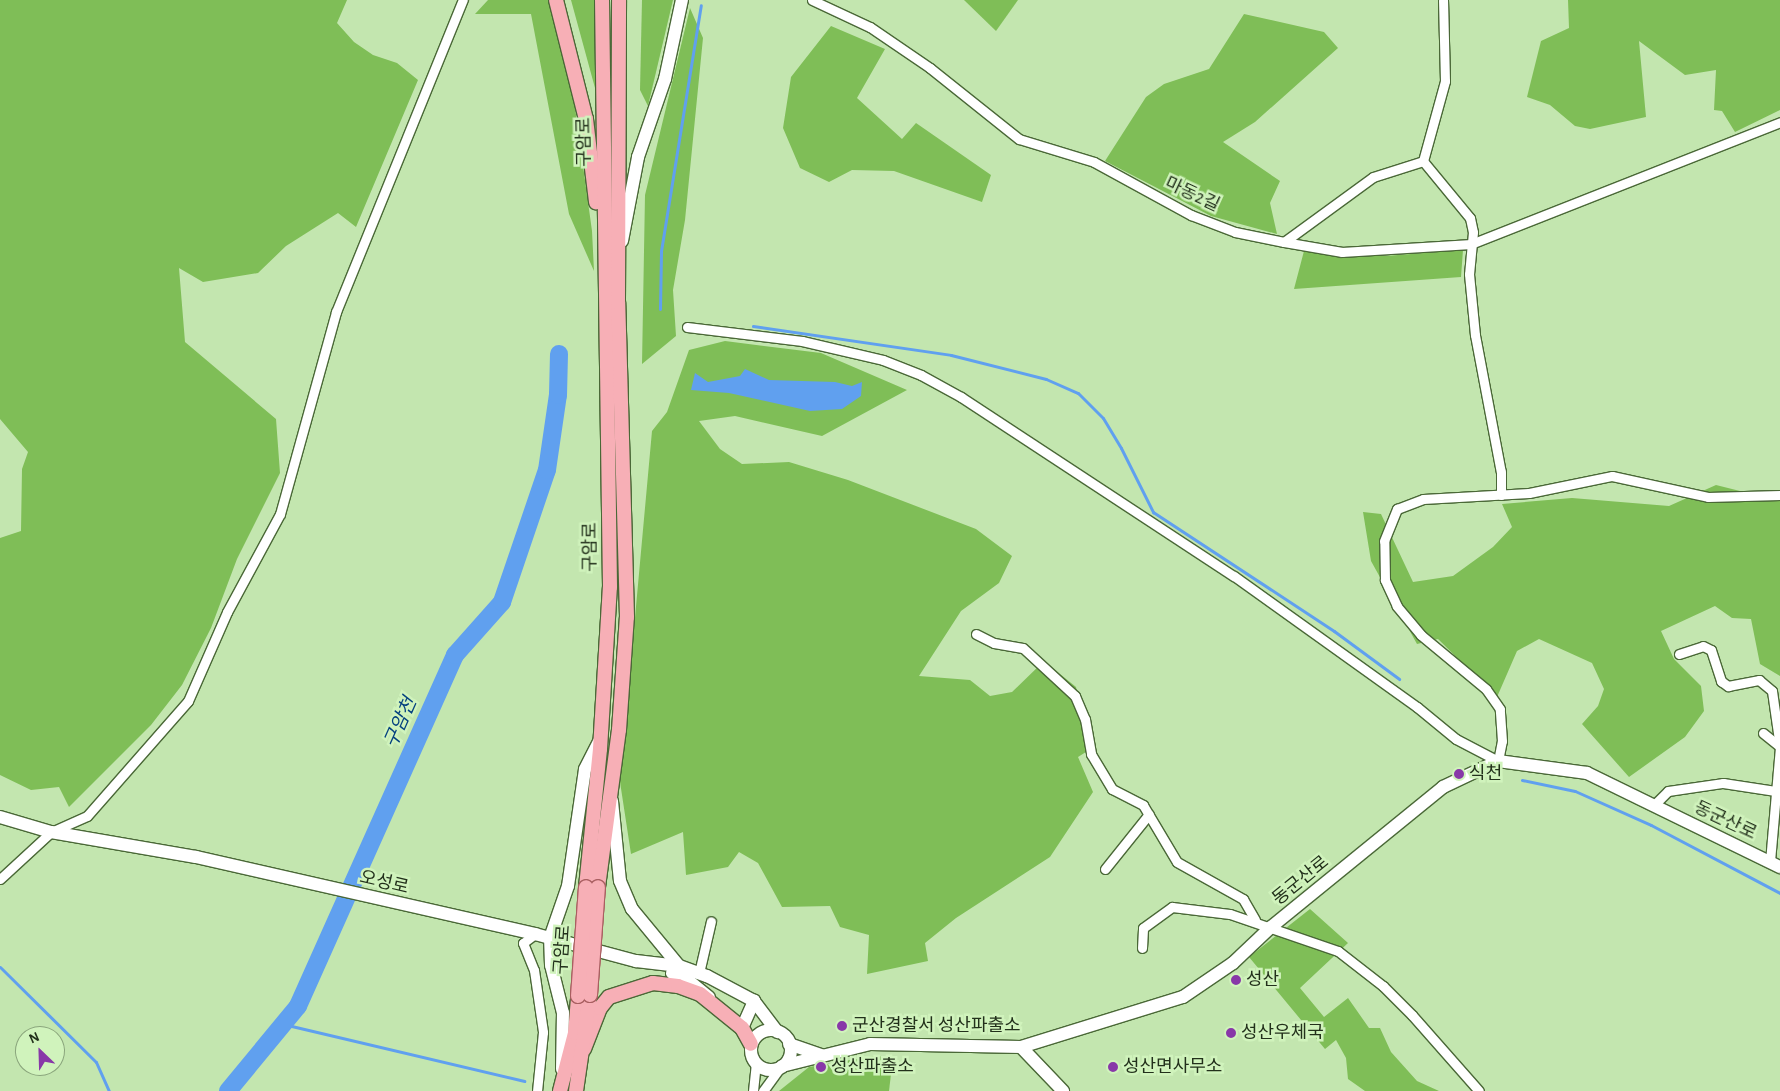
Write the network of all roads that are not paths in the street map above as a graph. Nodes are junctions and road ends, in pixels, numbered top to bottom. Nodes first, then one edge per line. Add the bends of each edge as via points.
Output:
1 (462, 0) edge
2 (556, 0) edge
3 (602, 0) edge
4 (619, 0) edge
5 (682, 0) edge
6 (812, 0) edge
7 (1443, 0) edge
8 (1780, 122) edge
9 (1423, 161) junction
10 (1284, 242) junction
11 (1471, 244) junction
12 (621, 249) junction
13 (606, 322) junction
14 (688, 327) dead end
15 (1501, 495) junction
16 (1780, 495) edge
17 (976, 634) dead end
18 (1679, 654) dead end
19 (1763, 733) dead end
20 (601, 738) junction
21 (1780, 748) edge
22 (1498, 761) junction
23 (1775, 792) junction
24 (611, 795) junction
25 (1653, 806) junction
26 (1149, 814) junction
27 (0, 817) edge
28 (51, 832) junction
29 (1775, 864) edge
30 (1105, 869) dead end
31 (0, 879) edge
32 (592, 887) junction
33 (1255, 920) junction
34 (711, 922) dead end
35 (1271, 928) junction
36 (535, 934) junction
37 (550, 938) junction
38 (1142, 948) dead end
39 (636, 961) junction
40 (679, 966) junction
41 (699, 973) junction
42 (584, 995) junction
43 (754, 1001) junction
44 (724, 1011) junction
45 (742, 1028) junction
46 (777, 1032) junction
47 (751, 1044) junction
48 (789, 1044) junction
49 (1022, 1047) junction
50 (584, 1049) junction
51 (823, 1056) junction
52 (756, 1064) junction
53 (781, 1067) junction
54 (561, 1089) edge
55 (537, 1091) edge
56 (576, 1091) edge
57 (753, 1091) edge
58 (763, 1091) edge
59 (1063, 1091) edge
60 (1478, 1091) edge

1 - 28 street via 336,312 280,514 227,612 188,701 87,816
2 - 13 main road via 586,119
3 - 13 main road, 구암로
4 - 12 main road, 구암로
5 - 12 main road via 665,79 638,157
6 - 10 street, 마동2길 via 870,27 954,86 1020,139 1094,162 1191,215 1235,232
7 - 9 street via 1444,80
8 - 11 street, 마동2길
9 - 10 street via 1373,177
9 - 11 street via 1470,218
10 - 11 street, 마동2길 via 1342,252
11 - 15 street via 1469,274 1475,335 1501,472
12 - 24 main road, 구암로 via 618,302 627,617
13 - 20 main road, 구암로 via 610,587
14 - 22 street via 802,340 883,360 921,375 961,397 1234,576 1417,707 1456,739
15 - 16 street via 1529,493 1612,476 1708,497
15 - 22 street via 1423,499 1398,509 1384,541 1385,580 1397,606 1420,635 1486,689 1500,709 1502,741
17 - 26 street via 994,644 1023,648 1075,696 1086,719 1091,754 1098,771 1112,789 1144,804
18 - 21 street via 1703,646 1711,650 1721,682 1728,686 1759,680 1772,691
19 - 21 street
20 - 32 main road, 구암로
20 - 37 main road via 585,769 568,886
21 - 23 street
22 - 25 main road, 동군산로 via 1587,773
22 - 35 main road, 동군산로 via 1443,787
23 - 25 street via 1723,783 1668,791
23 - 29 street
24 - 32 main road, 구암로
24 - 40 main road via 620,881 632,909
25 - 29 main road, 동군산로
26 - 30 street
26 - 33 street via 1177,862 1243,899
27 - 28 main road, 오성로
28 - 31 street
28 - 36 main road, 오성로 via 196,857
32 - 42 main road, 구암로, bridge
33 - 35 street
33 - 38 street via 1172,907 1143,928
34 - 41 street
35 - 49 main road, 동군산로 via 1233,963 1183,997
35 - 60 street via 1338,951 1384,986
36 - 37 main road, 오성로
36 - 55 street via 523,943 534,970 543,1032
37 - 39 main road, 오성로
37 - 54 main road via 550,965 564,1013
39 - 40 main road, 오성로
39 - 44 main road via 684,977
40 - 41 main road, 오성로
41 - 43 main road, 오성로
42 - 50 main road, 구암로
42 - 54 main road, 구암로
43 - 45 main road
43 - 46 main road
44 - 45 main road
44 - 50 main road via 700,994 678,986 652,983 636,986 610,997 600,1008
45 - 47 main road
46 - 47 main road via 764,1031
46 - 48 main road
47 - 52 main road via 750,1052
48 - 51 main road
48 - 53 main road via 790,1056
49 - 51 main road, 동군산로 via 870,1044
49 - 59 main road
50 - 56 main road, 구암로
51 - 53 main road, 동군산로
52 - 53 main road via 763,1069
52 - 57 street
53 - 58 street

